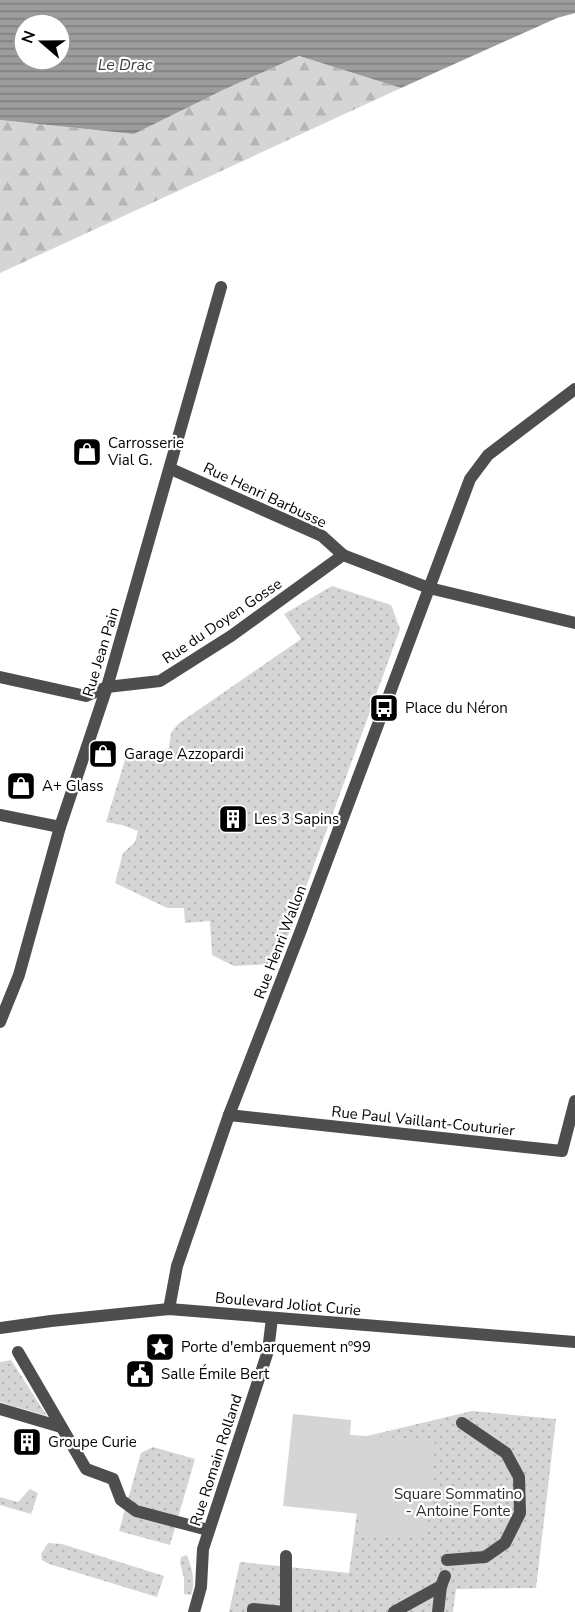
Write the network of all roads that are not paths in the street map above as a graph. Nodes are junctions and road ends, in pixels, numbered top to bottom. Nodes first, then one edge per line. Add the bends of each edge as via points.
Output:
1 (220, 287) dead end
2 (575, 389) edge
3 (171, 469) junction
4 (343, 555) junction
5 (429, 588) junction
6 (575, 623) edge
7 (0, 677) edge
8 (107, 687) junction
9 (0, 815) edge
10 (60, 827) junction
11 (0, 1020) edge
12 (575, 1101) edge
13 (229, 1115) junction
14 (169, 1309) junction
15 (272, 1318) junction
16 (0, 1328) edge
17 (575, 1342) edge
18 (18, 1352) dead end
19 (0, 1409) edge
20 (462, 1423) dead end
21 (61, 1426) junction
22 (208, 1530) junction
23 (286, 1556) dead end
24 (447, 1560) dead end
25 (194, 1612) edge
26 (253, 1612) edge
27 (285, 1612) edge
28 (394, 1612) edge
29 (438, 1612) edge

1 - 3 street, Rue Jean Pain
2 - 5 street via 488,455 470,479
3 - 4 street, Rue Henri Barbusse via 322,536
3 - 8 street, Rue Jean Pain
4 - 5 street
4 - 8 street, Rue du Doyen Gosse via 231,636 159,681
5 - 6 street
5 - 13 street, Rue Henri Wallon
7 - 8 street, Rue du Doyen Gosse via 86,696
8 - 10 street, Rue Jean Pain
9 - 10 street
10 - 11 street, Rue Jean Pain via 19,975
12 - 13 street, Rue Paul Vaillant-Couturier via 562,1151
13 - 14 street, Rue Henri Wallon via 177,1266
14 - 15 street, Boulevard Joliot Curie
14 - 16 street, Boulevard Joliot Curie
15 - 17 street, Boulevard Joliot Curie
15 - 22 street, Rue Romain Rolland via 268,1351
18 - 21 street
19 - 21 street
20 - 24 street via 506,1453 519,1477 520,1513 505,1543 485,1557
21 - 22 street via 86,1469 113,1479 121,1500 136,1511
22 - 25 street, Rue Romain Rolland
23 - 27 street
26 - 27 street
28 - 29 street via 443,1581

